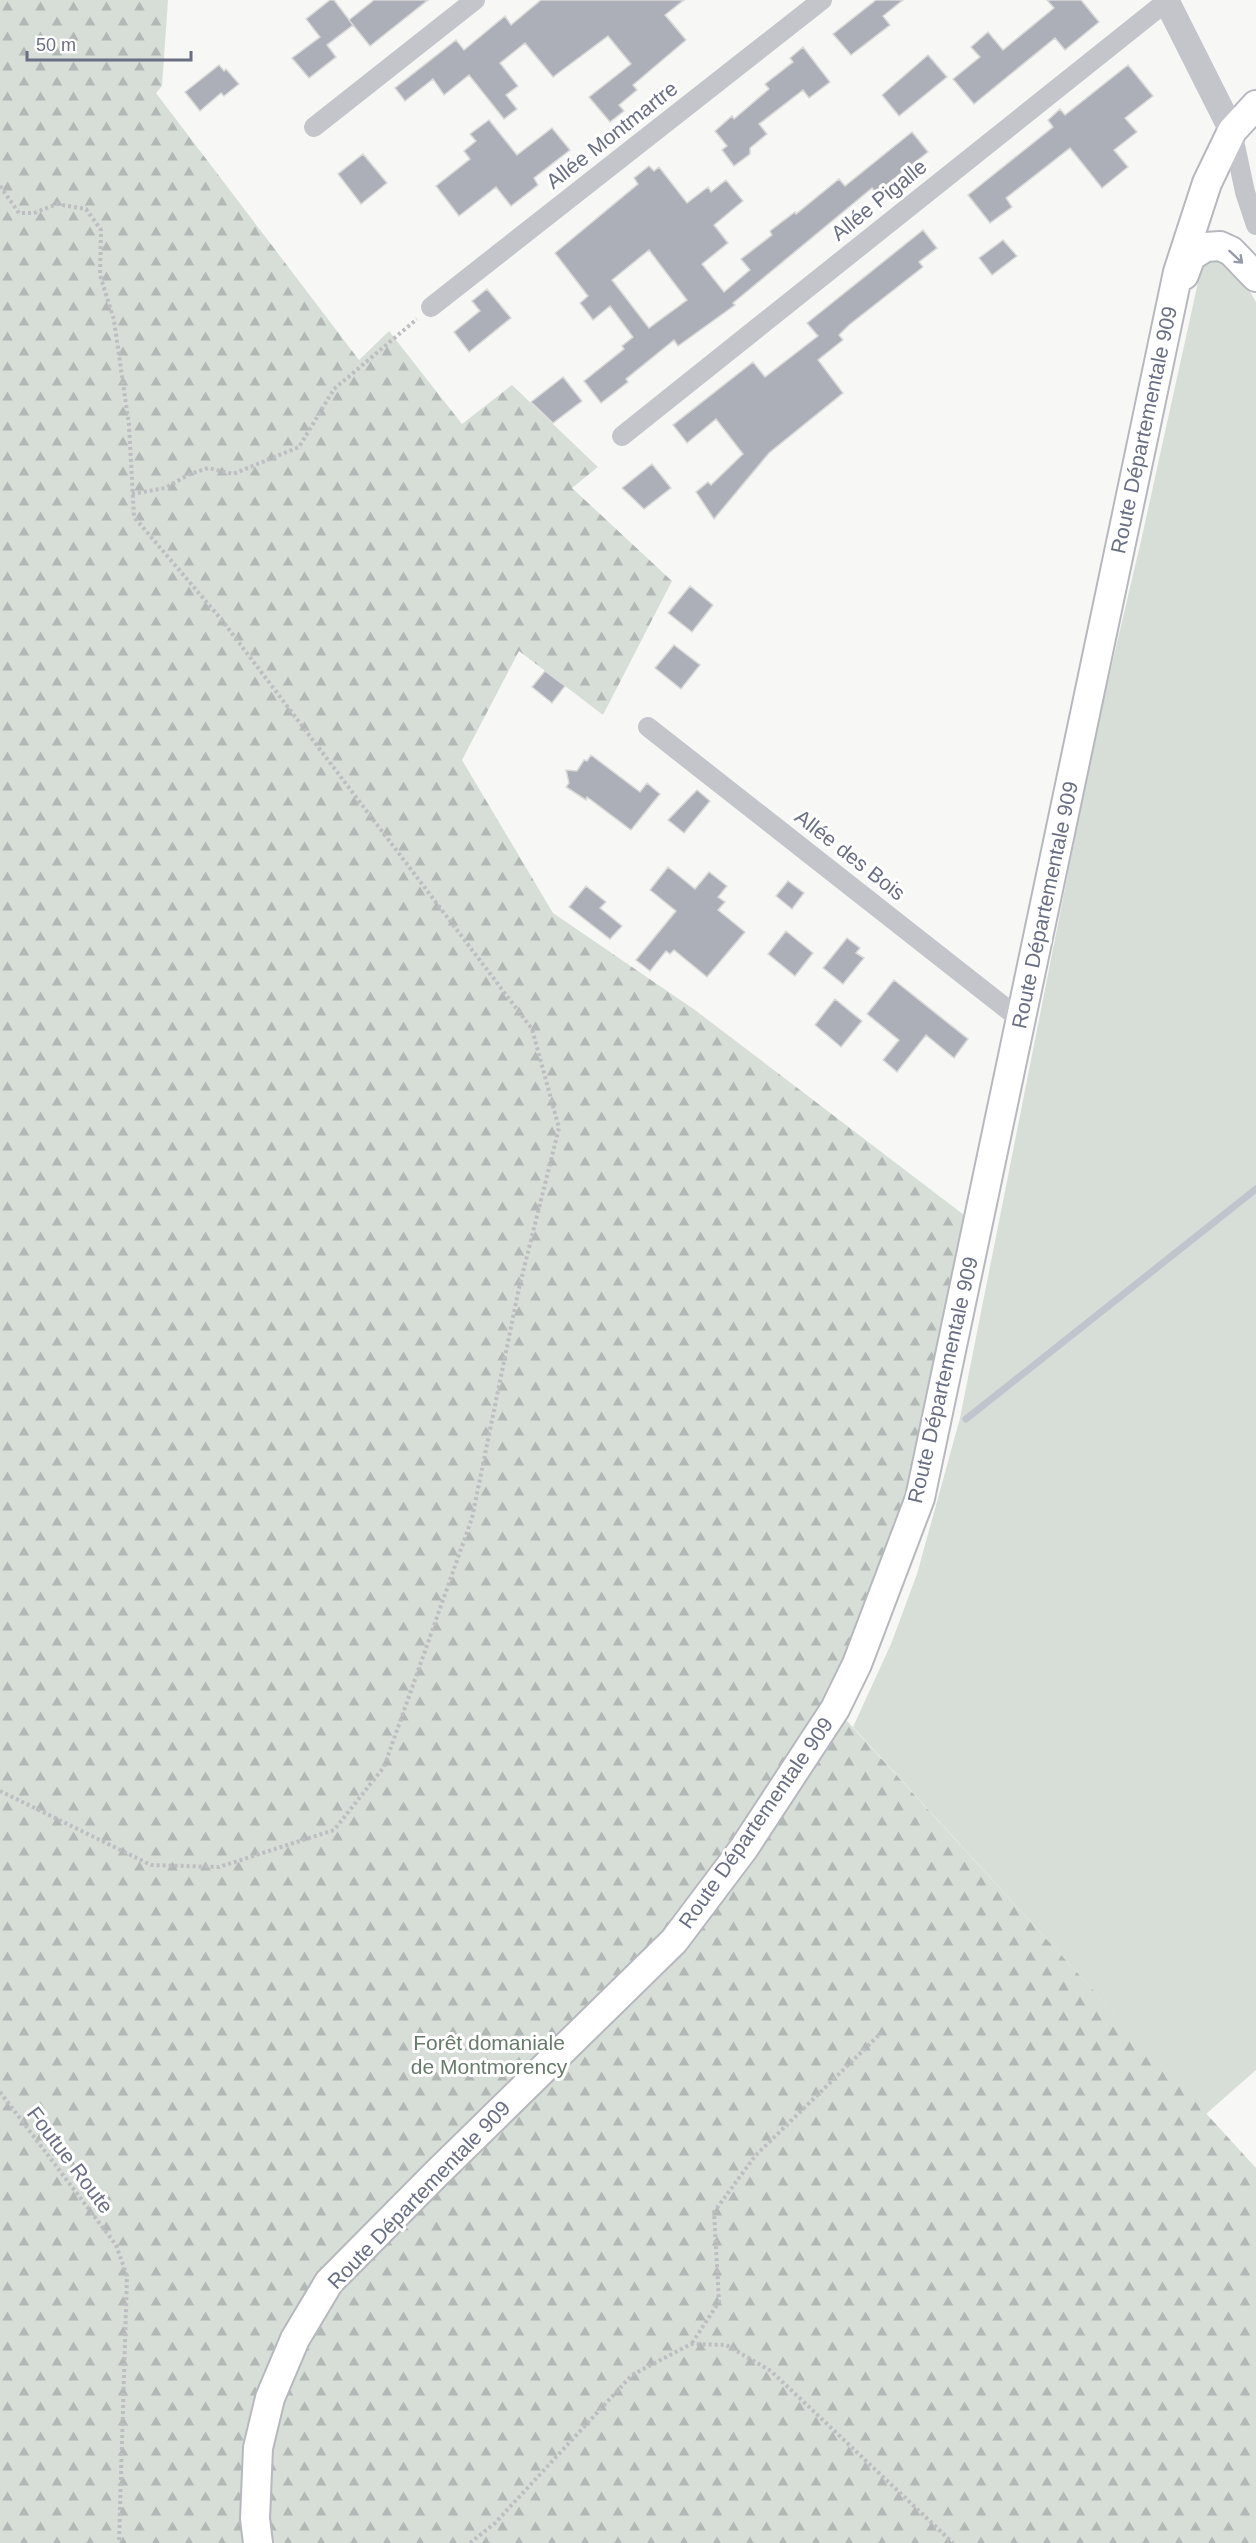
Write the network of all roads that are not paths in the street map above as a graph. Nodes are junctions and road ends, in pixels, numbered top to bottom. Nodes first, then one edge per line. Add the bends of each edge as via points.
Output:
1 (475, 0) edge
2 (822, 0) edge
3 (1166, 1) edge
4 (1256, 105) edge
5 (314, 127) dead end
6 (1232, 131) junction
7 (1256, 225) edge
8 (1256, 277) edge
9 (431, 307) road end
10 (1166, 322) junction
11 (621, 436) dead end
12 (648, 728) dead end
13 (1021, 1020) junction
14 (258, 2543) edge

1 - 5 street
2 - 9 street, Allée Montmartre
3 - 6 street
3 - 11 street, Allée Pigalle
4 - 6 main road, Route Départementale 909
6 - 7 street
6 - 10 main road, Route Départementale 909 via 1190,230
10 -> 8 main road via 1191,256 1206,247 1220,246 1231,251
10 - 13 main road, Route Départementale 909
12 - 13 street, Allée des Bois
13 - 14 main road, Route Départementale 909 via 920,1498 836,1709 744,1848 674,1941 329,2282 295,2339 270,2398 258,2448

